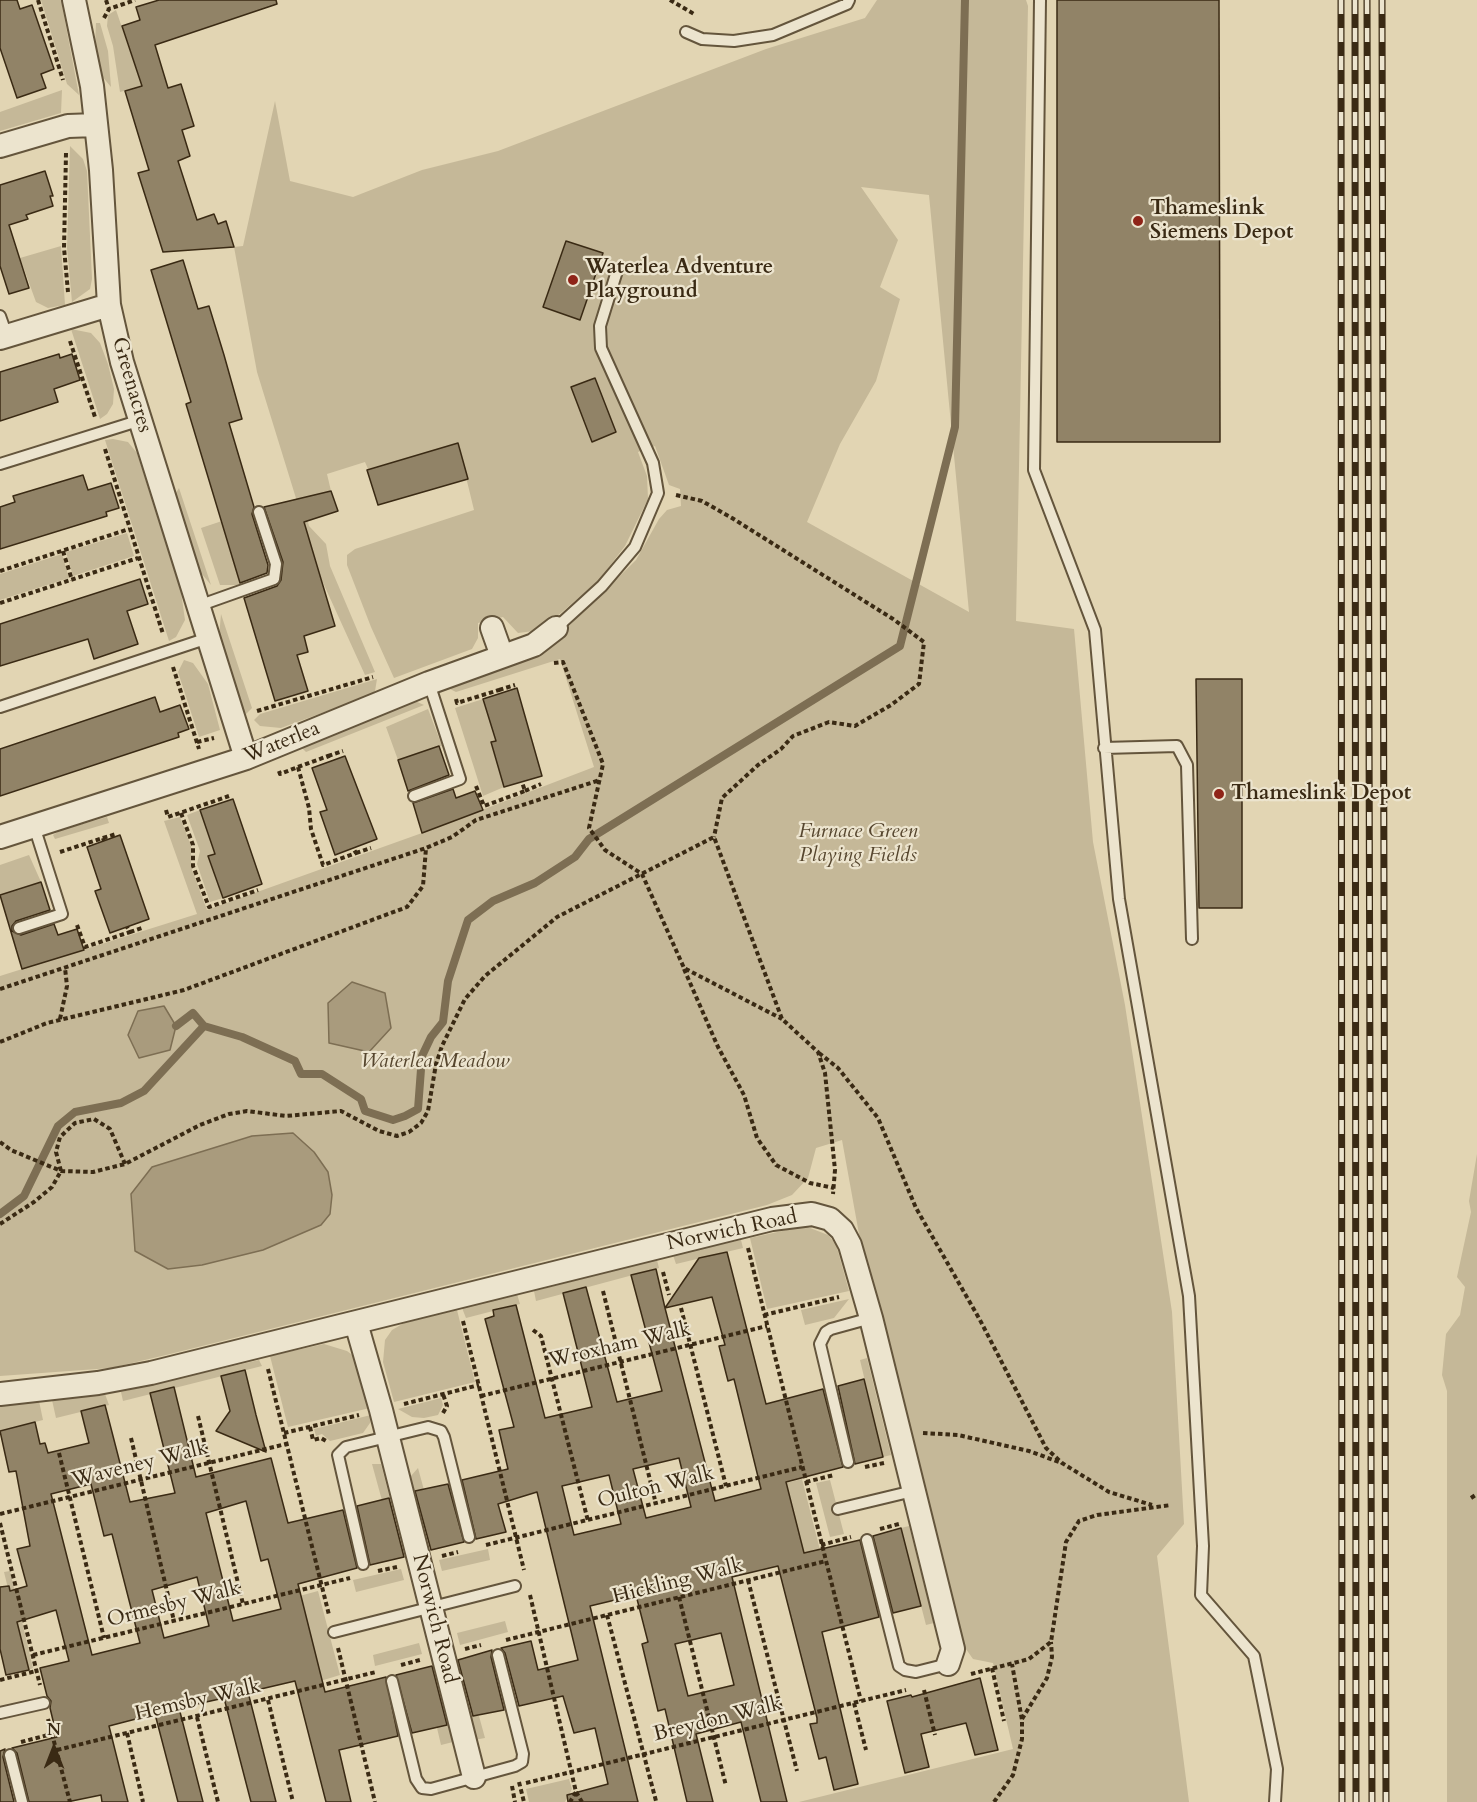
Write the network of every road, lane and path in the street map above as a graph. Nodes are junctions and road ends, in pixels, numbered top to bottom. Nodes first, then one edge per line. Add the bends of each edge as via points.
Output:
1 (106, 0) edge
2 (670, 0) edge
3 (849, 0) edge
4 (1040, 0) edge
5 (88, 4) edge
6 (701, 17) dead end
7 (686, 32) dead end
8 (96, 125) junction
9 (0, 146) edge
10 (617, 271) dead end
11 (109, 305) junction
12 (2, 330) edge
13 (141, 420) junction
14 (0, 464) edge
15 (658, 493) junction
16 (259, 512) dead end
17 (129, 529) dead end
18 (63, 550) junction
19 (138, 558) dead end
20 (0, 571) edge
21 (72, 580) junction
22 (0, 603) edge
23 (198, 606) junction
24 (492, 628) dead end
25 (556, 628) joint
26 (208, 638) junction
27 (502, 656) junction
28 (563, 662) dead end
29 (384, 674) dead end
30 (429, 683) junction
31 (515, 685) dead end
32 (454, 696) dead end
33 (0, 707) edge
34 (237, 732) junction
35 (197, 742) dead end
36 (1104, 748) junction
37 (343, 751) dead end
38 (246, 758) junction
39 (298, 767) junction
40 (277, 768) dead end
41 (460, 779) junction
42 (601, 780) junction
43 (522, 782) dead end
44 (541, 784) dead end
45 (525, 791) junction
46 (229, 796) dead end
47 (414, 796) dead end
48 (165, 809) dead end
49 (181, 813) junction
50 (34, 826) junction
51 (116, 834) dead end
52 (0, 837) edge
53 (714, 837) junction
54 (54, 844) dead end
55 (371, 848) dead end
56 (426, 848) junction
57 (642, 874) junction
58 (258, 890) dead end
59 (62, 914) junction
60 (127, 927) dead end
61 (19, 928) dead end
62 (141, 928) dead end
63 (130, 932) junction
64 (1192, 939) dead end
65 (65, 968) junction
66 (684, 968) junction
67 (0, 989) edge
68 (60, 1019) junction
69 (782, 1019) junction
70 (0, 1042) edge
71 (818, 1052) junction
72 (0, 1142) edge
73 (125, 1164) junction
74 (61, 1171) junction
75 (834, 1188) junction
76 (830, 1219) junction
77 (0, 1224) edge
78 (743, 1227) junction
79 (603, 1291) dead end
80 (863, 1291) junction
81 (457, 1297) junction
82 (681, 1308) dead end
83 (764, 1315) junction
84 (870, 1318) junction
85 (356, 1323) junction
86 (767, 1326) junction
87 (533, 1330) dead end
88 (690, 1345) junction
89 (263, 1348) junction
90 (621, 1362) junction
91 (552, 1377) junction
92 (0, 1394) edge
93 (481, 1396) junction
94 (198, 1416) dead end
95 (310, 1427) dead end
96 (387, 1437) junction
97 (900, 1437) junction
98 (131, 1438) dead end
99 (286, 1444) junction
100 (341, 1450) junction
101 (59, 1453) dead end
102 (848, 1462) dead end
103 (1062, 1463) junction
104 (208, 1464) junction
105 (802, 1467) junction
106 (140, 1480) junction
107 (726, 1486) junction
108 (913, 1491) junction
109 (1477, 1494) edge
110 (71, 1498) junction
111 (1471, 1498) dead end
112 (656, 1504) junction
113 (1170, 1504) dead end
114 (1152, 1505) junction
115 (838, 1509) dead end
116 (0, 1514) edge
117 (920, 1518) junction
118 (588, 1521) junction
119 (0, 1523) edge
120 (876, 1530) dead end
121 (469, 1537) dead end
122 (517, 1538) junction
123 (867, 1540) dead end
124 (826, 1561) junction
125 (363, 1564) dead end
126 (526, 1577) dead end
127 (748, 1580) junction
128 (322, 1584) junction
129 (515, 1586) dead end
130 (529, 1588) dead end
131 (679, 1597) junction
132 (243, 1604) junction
133 (431, 1608) junction
134 (607, 1615) junction
135 (174, 1621) junction
136 (334, 1632) junction
137 (538, 1632) junction
138 (104, 1638) junction
139 (1051, 1642) junction
140 (33, 1655) junction
141 (498, 1655) dead end
142 (948, 1664) junction
143 (1012, 1664) junction
144 (992, 1668) junction
145 (36, 1671) junction
146 (0, 1680) edge
147 (346, 1680) junction
148 (392, 1681) dead end
149 (268, 1700) junction
150 (861, 1701) junction
151 (44, 1703) junction
152 (854, 1703) junction
153 (0, 1713) edge
154 (196, 1717) junction
155 (784, 1720) junction
156 (1022, 1720) junction
157 (1004, 1721) dead end
158 (127, 1733) junction
159 (52, 1734) junction
160 (935, 1735) dead end
161 (714, 1737) junction
162 (57, 1750) junction
163 (866, 1750) dead end
164 (643, 1754) junction
165 (10, 1755) joint
166 (797, 1771) dead end
167 (571, 1772) junction
168 (474, 1777) junction
169 (726, 1786) dead end
170 (576, 1792) junction
171 (656, 1801) edge
172 (21, 1802) edge
173 (70, 1802) edge
174 (143, 1802) edge
175 (218, 1802) edge
176 (293, 1802) edge
177 (375, 1802) edge
178 (515, 1802) edge
179 (570, 1802) edge
180 (582, 1802) edge
181 (994, 1802) edge
182 (1275, 1802) edge

1 - 5 path
2 - 6 path
3 - 7 lane via 773,35 734,41 702,39
4 - 36 lane via 1034,470 1095,630
5 - 8 street, Greenacres
8 - 9 street via 68,126
8 - 11 street, Greenacres
10 - 15 lane via 600,326 601,348 653,463
11 - 12 street
11 - 13 street, Greenacres
13 - 14 lane
13 - 23 street, Greenacres
15 - 25 lane via 635,547 602,586
15 - 53 path via 702,501 924,642 919,684 855,726 829,722 793,736 722,798
16 - 23 lane via 276,564 274,579
17 - 18 path
18 - 20 path
18 - 21 path
19 - 21 path
21 - 22 path
23 - 26 street, Greenacres
24 - 27 street
25 - 27 street, Waterlea via 534,645
26 - 33 lane
26 - 34 street, Greenacres
27 - 30 street, Waterlea
28 - 42 path via 603,765
29 - 34 path via 257,711
30 - 38 street, Waterlea
30 - 41 lane
31 - 32 path via 457,703
34 - 35 path
34 - 38 street, Greenacres
36 - 64 lane via 1177,746 1187,765
36 - 182 lane via 1119,899 1189,1296 1203,1546 1201,1595 1254,1656 1277,1768
37 - 39 path
38 - 50 street, Waterlea
39 - 40 path via 280,774
39 - 55 path via 323,865 354,850
41 - 45 path via 474,782 484,806
41 - 47 lane
42 - 56 path via 476,820 452,837
42 - 57 path via 589,828 605,850
43 - 45 path
44 - 45 path
46 - 49 path
48 - 49 path via 168,817
49 - 58 path via 193,845 193,866 209,907
50 - 52 street, Waterlea
50 - 59 lane
51 - 54 path via 56,853
53 - 57 path
53 - 69 path
56 - 65 path
56 - 68 path via 423,886 407,907 184,990
57 - 66 path
57 - 73 path via 557,917 485,976 465,999 442,1046 428,1111 421,1124 409,1132 397,1136 379,1131 341,1111 286,1116 247,1111 200,1125
59 - 61 lane
59 - 63 path via 74,917 85,947
60 - 63 path
62 - 63 path
65 - 67 path
65 - 68 path via 67,986
66 - 69 path
66 - 75 path via 718,1047 744,1095 757,1138 776,1165 810,1183
68 - 70 path
69 - 71 path
71 - 75 path via 825,1073
71 - 103 path via 838,1068 878,1118 916,1208 1046,1448
72 - 74 path
73 - 74 path via 93,1172
73 - 74 path via 110,1129 94,1119 75,1123 60,1137 56,1152
74 - 77 path via 43,1194
75 - 76 path
76 - 78 street, Norwich Road via 794,1215
76 - 80 street via 850,1245
78 - 81 street, Norwich Road
78 - 83 path
79 - 90 path
80 - 83 path
80 - 84 street
81 - 85 street, Norwich Road
81 - 93 path
82 - 88 path
83 - 86 path
84 - 97 street
84 - 102 lane via 831,1329 820,1344
85 - 89 street, Norwich Road
85 - 96 street, Norwich Road
86 - 88 path, Wroxham Walk
86 - 105 path
87 - 91 path via 541,1336
88 - 90 path, Wroxham Walk
88 - 107 path
89 - 92 street, Norwich Road via 126,1378
89 - 99 path
90 - 91 path, Wroxham Walk
90 - 112 path
91 - 93 path, Wroxham Walk
91 - 118 path
93 - 122 path
94 - 104 path
95 - 100 path via 313,1440 321,1438
96 - 100 lane
96 - 121 lane via 428,1427 441,1431
96 - 133 street, Norwich Road
97 - 103 path via 922,1433 958,1435 1029,1451
97 - 108 street
98 - 106 path
99 - 104 path, Waveney Walk
99 - 128 path
100 - 125 lane via 338,1462
101 - 110 path
103 - 114 path via 1109,1492
104 - 106 path, Waveney Walk
104 - 132 path
105 - 107 path, Oulton Walk
105 - 124 path
106 - 110 path, Waveney Walk
106 - 135 path
107 - 112 path, Oulton Walk
108 - 115 lane
108 - 117 street
109 - 111 path
110 - 116 path, Waveney Walk
110 - 138 path
112 - 118 path, Oulton Walk
113 - 114 path
114 - 139 path via 1097,1515 1079,1521 1072,1529 1066,1542
117 - 120 path
117 - 142 street via 953,1649
118 - 122 path, Oulton Walk
119 - 140 path
122 - 126 path
123 - 142 lane via 899,1666 916,1672
124 - 127 path, Hickling Walk
124 - 150 path
127 - 131 path, Hickling Walk
127 - 155 path
128 - 132 path, Ormesby Walk
128 - 136 path
129 - 133 lane
130 - 137 path
131 - 134 path, Hickling Walk
131 - 161 path
132 - 135 path, Ormesby Walk
133 - 136 lane
133 - 168 street, Norwich Road
134 - 137 path, Hickling Walk
134 - 164 path
135 - 138 path, Ormesby Walk
136 - 147 path
137 - 167 path
138 - 140 path, Ormesby Walk
139 - 143 path via 1029,1659
139 - 156 path via 1047,1678
140 - 145 path
141 - 168 lane via 524,1758 519,1765
142 - 144 path via 952,1678
143 - 144 path
143 - 156 path
144 - 157 path
145 - 146 path
145 - 151 path
147 - 149 path, Hemsby Walk
147 - 177 path
148 - 168 lane via 418,1785 431,1789
149 - 154 path, Hemsby Walk
149 - 176 path
150 - 152 path, Breydon Walk
150 - 160 path, Breydon Walk via 923,1686
151 - 153 lane
151 - 159 path
152 - 155 path, Breydon Walk
152 - 163 path
154 - 158 path, Hemsby Walk
154 - 175 path
155 - 161 path, Breydon Walk
155 - 166 path
156 - 181 path via 1023,1739 1013,1775
158 - 162 path, Hemsby Walk
158 - 174 path
159 - 162 path
159 - 165 path via 9,1746
161 - 164 path, Breydon Walk
161 - 169 path
162 - 173 path
164 - 167 path, Breydon Walk
164 - 171 path
165 - 172 lane
167 - 170 path
167 - 178 path, Breydon Walk via 511,1786
170 - 179 path
170 - 180 path

